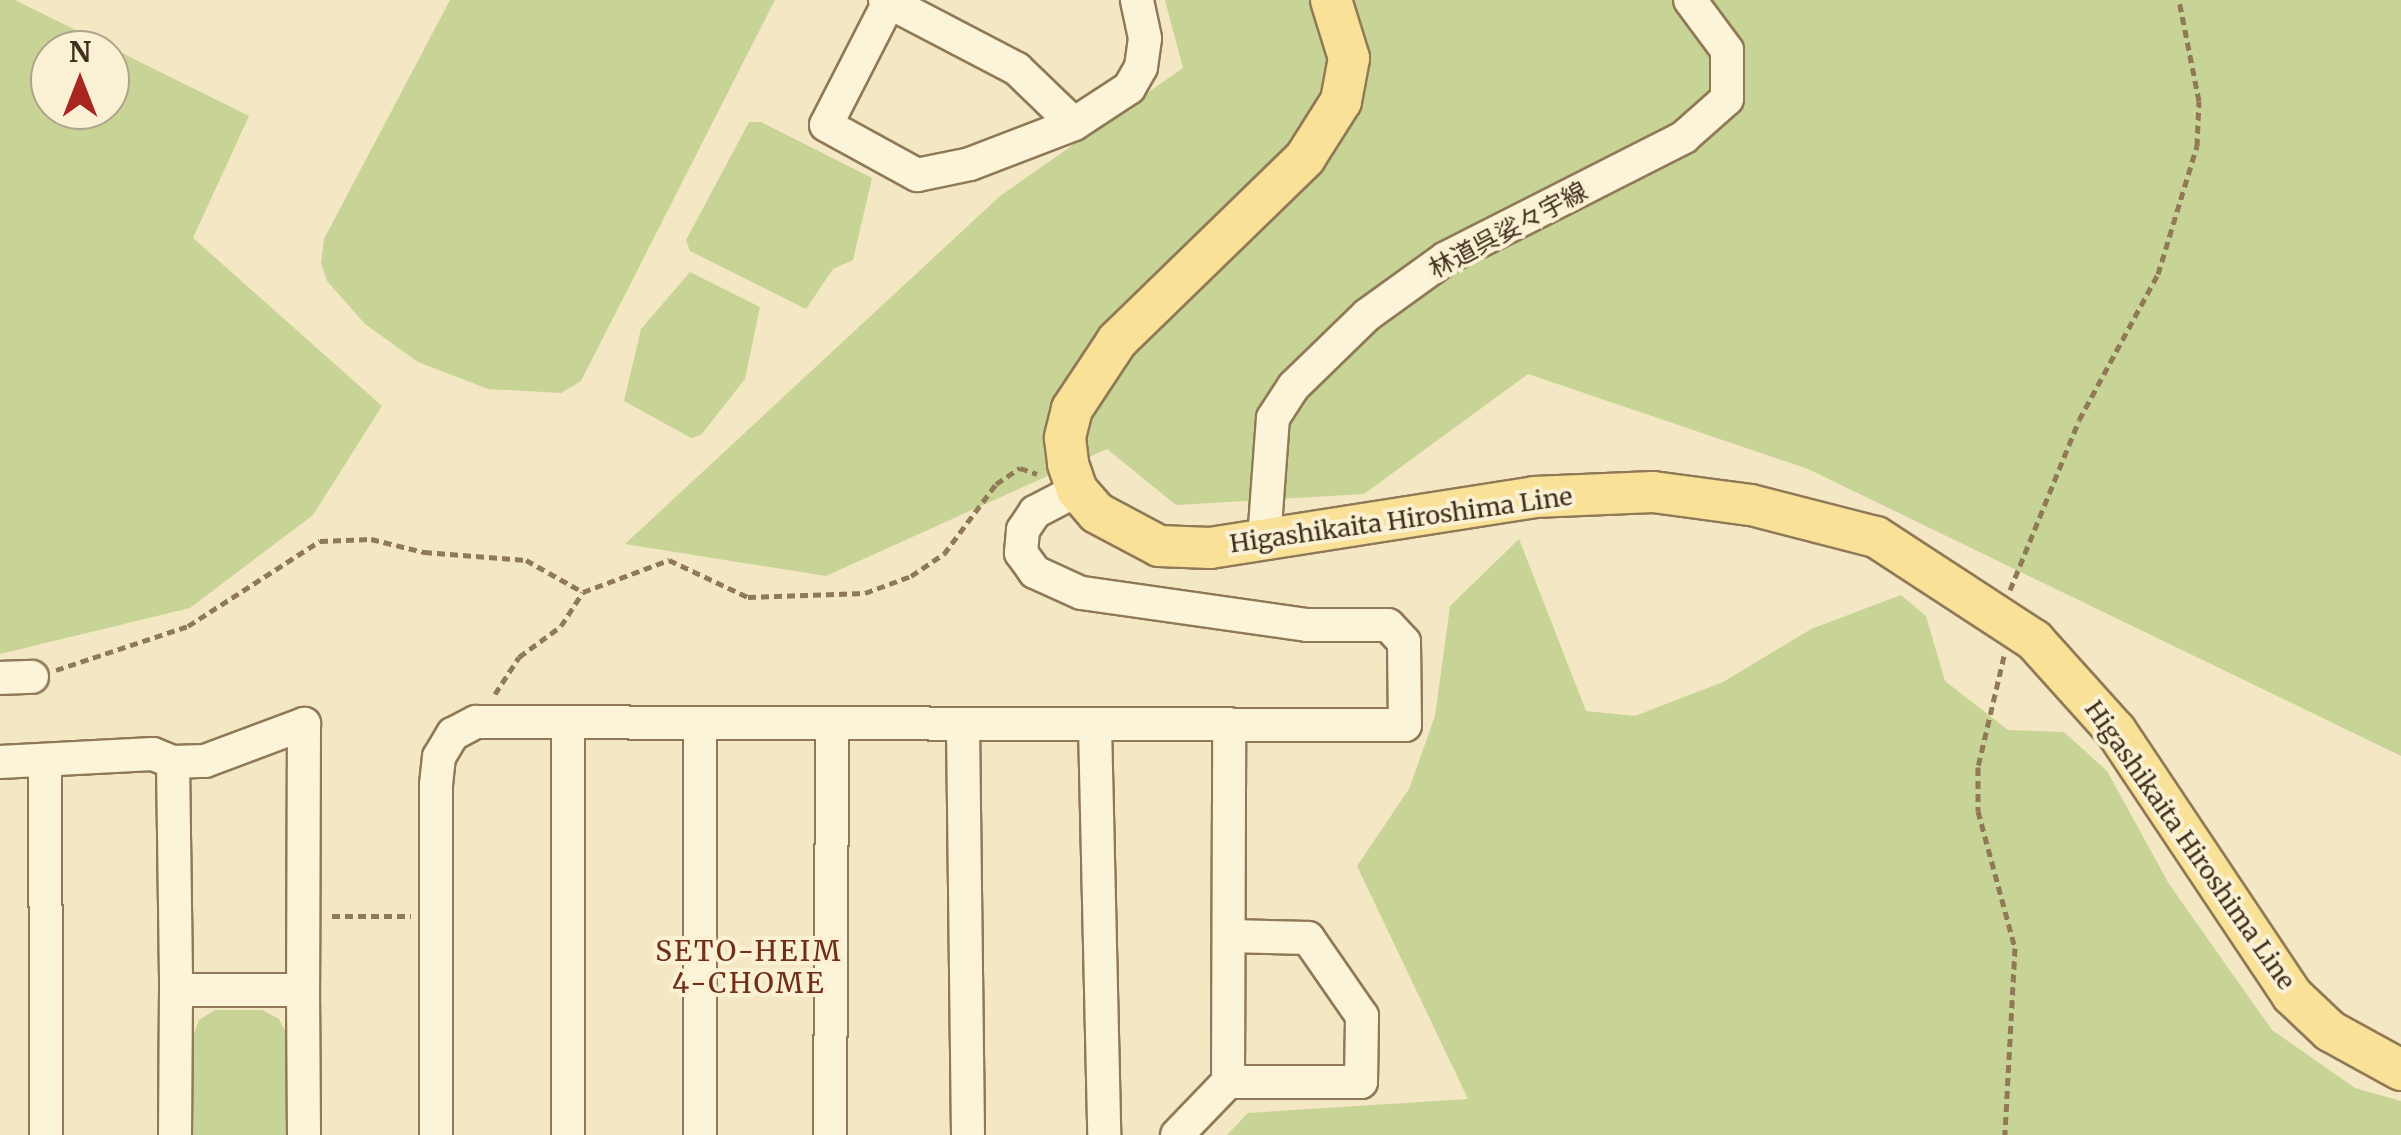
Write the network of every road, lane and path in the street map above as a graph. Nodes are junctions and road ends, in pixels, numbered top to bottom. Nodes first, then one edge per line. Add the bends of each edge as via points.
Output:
1 (1137, 0) edge
2 (1331, 0) edge
3 (1690, 0) edge
4 (2179, 0) edge
5 (888, 1) edge
6 (1074, 124) junction
7 (1077, 490) junction
8 (1264, 540) junction
9 (583, 592) junction
10 (2006, 623) junction
11 (16, 678) edge
12 (476, 722) junction
13 (568, 722) junction
14 (832, 724) junction
15 (1229, 724) junction
16 (700, 725) junction
17 (963, 725) junction
18 (1095, 725) junction
19 (45, 761) junction
20 (0, 762) edge
21 (174, 762) junction
22 (304, 915) junction
23 (437, 917) junction
24 (1229, 936) junction
25 (176, 990) junction
26 (303, 990) junction
27 (2401, 1070) edge
28 (1228, 1082) junction
29 (46, 1135) edge
30 (175, 1135) edge
31 (304, 1135) edge
32 (436, 1135) edge
33 (568, 1135) edge
34 (700, 1135) edge
35 (830, 1135) edge
36 (968, 1135) edge
37 (1104, 1135) edge
38 (1177, 1135) edge
39 (2005, 1135) edge

1 - 6 street via 1146,38 1142,66 1128,88
2 - 7 main road via 1349,58 1341,100 1305,158 1117,341 1090,378 1065,438
3 - 8 street, 林道呉娑々宇線 via 1727,50 1727,99 1684,137 1446,258 1367,315 1294,386 1273,418
4 - 10 path via 2199,100 2197,146 2158,274 2079,420 2012,576
5 - 6 street via 1018,69
5 - 6 street via 826,125 830,131 917,175 970,164
7 - 8 main road, Higashikaita Hiroshima Line via 1125,533 1159,546
7 - 9 path via 1020,468 996,484 944,554 911,576 865,592 748,597 669,560
7 - 15 street via 1035,512 1023,530 1021,553 1035,572 1080,593 1307,624 1388,626 1404,642 1406,725
8 - 10 main road, Higashikaita Hiroshima Line via 1534,496 1654,492 1806,516 1876,537 1940,573
9 - 11 path via 526,560 424,552 371,539 320,541 188,626
9 - 12 path via 561,626 520,658
10 - 27 main road, Higashikaita Hiroshima Line via 2034,640 2116,731 2292,994 2330,1031
10 - 39 path via 2003,678 1978,767 1985,852 2014,948
12 - 13 street
12 - 23 street via 453,734 439,757
13 - 16 street
13 - 33 street
14 - 16 street
14 - 17 street
14 - 35 street
15 - 18 street
15 - 24 street
16 - 34 street
17 - 18 street
17 - 36 street
18 - 37 street
19 - 20 street
19 - 21 street via 153,754
19 - 29 street
21 - 22 street via 205,761 304,724
21 - 25 street
22 - 23 path
22 - 26 street
23 - 32 street
24 - 28 street
24 - 28 street via 1308,938 1362,1016 1362,1082
25 - 26 street
25 - 30 street
26 - 31 street
28 - 38 street

